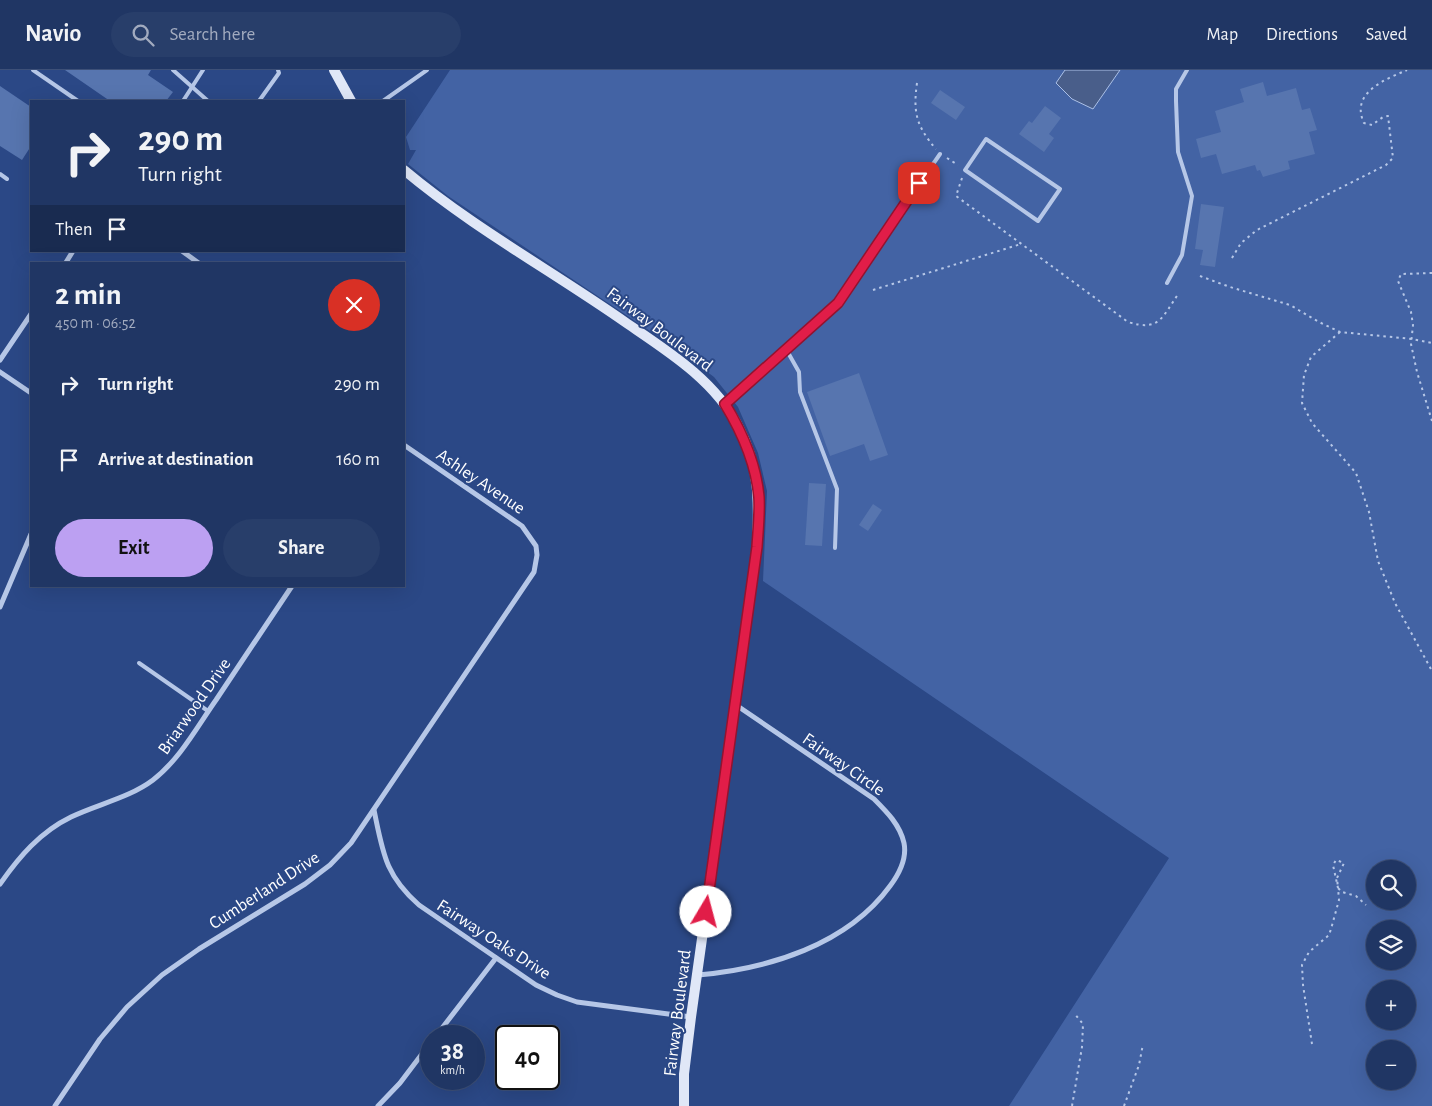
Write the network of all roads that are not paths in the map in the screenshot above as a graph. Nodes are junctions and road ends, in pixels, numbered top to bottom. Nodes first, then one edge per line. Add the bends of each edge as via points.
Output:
1 (33, 70) edge
2 (173, 70) edge
3 (203, 70) edge
4 (278, 70) edge
5 (334, 70) edge
6 (427, 70) edge
7 (1187, 70) edge
8 (192, 87) junction
9 (77, 100) edge
10 (184, 100) edge
11 (207, 100) edge
12 (260, 100) edge
13 (350, 100) edge
14 (384, 100) edge
15 (940, 154) road end
16 (965, 170) joint
17 (405, 171) edge
18 (0, 174) edge
19 (7, 179) dead end
20 (183, 252) edge
21 (197, 262) edge
22 (1167, 283) dead end
23 (30, 315) edge
24 (786, 348) junction
25 (0, 360) edge
26 (0, 372) edge
27 (30, 392) edge
28 (725, 404) junction
29 (405, 447) edge
30 (30, 536) edge
31 (536, 546) joint
32 (835, 548) dead end
33 (291, 587) edge
34 (0, 608) edge
35 (139, 663) dead end
36 (736, 705) junction
37 (208, 711) junction
38 (374, 810) junction
39 (0, 884) edge
40 (496, 958) junction
41 (698, 975) junction
42 (691, 1017) junction
43 (444, 1025) edge
44 (420, 1057) edge
45 (54, 1106) edge
46 (378, 1106) edge
47 (684, 1106) edge

1 - 9 lane
2 - 8 lane
3 - 8 lane
4 - 12 lane via 279,74
5 - 13 street
6 - 14 lane
7 - 22 lane via 1176,89 1178,152 1192,196 1182,255
8 - 10 lane
8 - 11 lane
15 - 24 lane via 838,303
16 - 16 lane via 1038,221 1060,189 986,139
17 - 28 street, Fairway Boulevard via 454,208 647,336 689,368
18 - 19 lane
20 - 21 street
23 - 25 street
24 - 28 lane
24 - 32 lane via 799,372 800,392 837,489
26 - 27 street
28 - 36 street, Fairway Boulevard via 748,448 759,498 757,552
29 - 31 street, Ashley Avenue via 516,521
30 - 34 street
31 - 38 street, Cumberland Drive via 536,564 530,579
33 - 37 street, Briarwood Drive
35 - 37 lane
36 - 41 street, Fairway Boulevard
36 - 41 street, Fairway Circle via 874,800 899,830 905,857 884,894 839,934 811,948 772,961
37 - 39 street, Briarwood Drive via 167,768 132,793 70,817 51,829 20,856
38 - 40 street, Fairway Oaks Drive via 383,852 396,882 419,905
38 - 45 street, Cumberland Drive via 351,843 330,865 162,975 100,1039
40 - 42 street, Fairway Oaks Drive via 536,985 577,1002
40 - 43 street
41 - 42 street, Fairway Boulevard
42 - 47 street, Fairway Boulevard via 684,1074
44 - 46 street

